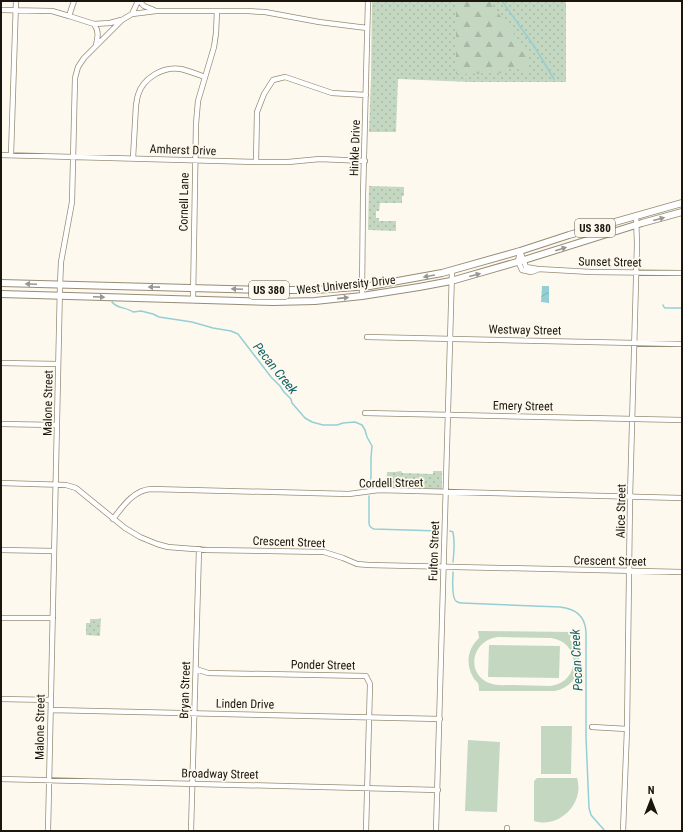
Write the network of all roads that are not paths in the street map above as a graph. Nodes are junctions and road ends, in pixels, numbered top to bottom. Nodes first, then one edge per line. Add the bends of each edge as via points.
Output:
1 (16, 1) edge
2 (74, 1) edge
3 (139, 1) edge
4 (368, 1) edge
5 (1, 10) edge
6 (15, 11) junction
7 (156, 11) junction
8 (217, 11) junction
9 (132, 14) junction
10 (69, 16) junction
11 (122, 20) junction
12 (94, 24) junction
13 (368, 28) junction
14 (95, 47) junction
15 (205, 77) junction
16 (366, 95) junction
17 (1, 155) edge
18 (11, 155) junction
19 (73, 156) junction
20 (133, 158) junction
21 (195, 160) junction
22 (365, 161) junction
23 (256, 162) junction
24 (682, 203) edge
25 (682, 212) edge
26 (636, 216) junction
27 (636, 225) junction
28 (520, 251) junction
29 (521, 261) junction
30 (452, 271) junction
31 (636, 272) junction
32 (682, 273) edge
33 (451, 281) junction
34 (1, 284) edge
35 (60, 285) junction
36 (362, 286) junction
37 (193, 288) junction
38 (1, 294) edge
39 (60, 296) junction
40 (362, 296) junction
41 (193, 300) junction
42 (367, 337) dead end
43 (450, 338) junction
44 (634, 343) junction
45 (682, 344) edge
46 (1, 363) edge
47 (58, 364) junction
48 (364, 413) dead end
49 (448, 415) junction
50 (632, 419) junction
51 (682, 420) edge
52 (1, 424) edge
53 (57, 425) junction
54 (1, 483) edge
55 (56, 484) junction
56 (446, 492) junction
57 (630, 497) junction
58 (682, 498) edge
59 (113, 519) junction
60 (199, 549) junction
61 (1, 550) edge
62 (54, 551) junction
63 (444, 567) junction
64 (630, 572) junction
65 (682, 572) edge
66 (1, 618) edge
67 (53, 618) junction
68 (196, 669) junction
69 (1, 699) edge
70 (51, 700) junction
71 (51, 710) junction
72 (194, 713) junction
73 (370, 717) junction
74 (440, 719) junction
75 (592, 727) dead end
76 (626, 729) junction
77 (1, 779) edge
78 (49, 780) junction
79 (192, 784) junction
80 (368, 788) junction
81 (438, 790) junction
82 (48, 831) edge
83 (191, 831) edge
84 (366, 831) edge
85 (436, 831) edge
86 (623, 831) edge

1 - 6 street
2 - 10 street
3 - 7 street
3 - 9 street
4 - 13 street, Hinkle Drive
5 - 6 street
6 - 10 street via 52,11
6 - 18 street
7 - 8 street
7 - 9 street
8 - 13 street via 265,12
8 - 15 street, Cornell Lane via 214,47
9 - 11 street, Malone Street
10 - 12 street
11 - 12 street
11 - 14 street, Malone Street
12 - 14 street via 98,34
13 - 16 street, Hinkle Drive
14 - 19 street, Malone Street via 81,62 75,78
15 - 20 street via 180,69 162,70 150,77 137,96
15 - 21 street, Cornell Lane via 198,101
16 - 22 street, Hinkle Drive
16 - 23 street via 332,93 285,77 273,80 264,94 258,112
17 - 18 street, Amherst Drive
18 - 19 street, Amherst Drive
19 - 20 street, Amherst Drive
19 - 35 street, Malone Street via 72,202 61,262
20 - 21 street, Amherst Drive
21 - 23 street, Amherst Drive
21 - 37 street, Cornell Lane
22 - 23 street, Amherst Drive via 320,159
22 - 36 street, Hinkle Drive
24 - 26 main road, West University Drive / US 380
27 -> 25 main road, West University Drive / US 380
26 - 27 street, Alice Street
26 - 28 main road, West University Drive / US 380
29 -> 27 main road, West University Drive / US 380
27 - 31 street, Alice Street
28 - 29 street
28 - 30 main road, West University Drive / US 380
29 - 31 street, Sunset Street via 522,270 531,272 538,269
33 -> 29 main road, West University Drive / US 380
30 - 33 street, Fulton Street
30 -> 36 main road, West University Drive / US 380
31 - 32 street, Sunset Street
31 - 44 street, Alice Street
33 - 40 main road, West University Drive / US 380
33 - 43 street, Fulton Street
35 -> 34 main road, West University Drive / US 380
37 -> 35 main road, West University Drive / US 380
35 - 39 street, Malone Street
36 -> 37 main road, West University Drive / US 380 via 315,290
36 - 40 street, Hinkle Drive
37 - 41 street, Cornell Lane
38 - 39 main road, West University Drive / US 380
39 -> 41 main road, West University Drive / US 380
39 - 47 street, Malone Street
41 -> 40 main road, West University Drive / US 380 via 303,302
42 - 43 street, Westway Street
43 - 44 street, Westway Street
43 - 49 street, Fulton Street
44 - 45 street, Westway Street
44 - 50 street, Alice Street
46 - 47 street
47 - 53 street, Malone Street
48 - 49 street, Emery Street
49 - 50 street, Emery Street
49 - 56 street, Fulton Street
50 - 51 street, Emery Street
50 - 57 street, Alice Street
52 - 53 street
53 - 55 street, Malone Street
54 - 55 street
55 - 59 street, Crescent Street via 76,488
55 - 62 street, Malone Street
56 - 57 street, Cordell Street
56 - 59 street, Cordell Street via 379,490 349,494 147,489 125,503
56 - 63 street, Fulton Street
57 - 58 street, Cordell Street
57 - 64 street, Alice Street
59 - 60 street, Crescent Street via 135,534 157,544
60 - 63 street, Crescent Street via 324,552 363,565
60 - 68 street, Bryan Street
61 - 62 street
62 - 67 street, Malone Street
63 - 64 street, Crescent Street
63 - 74 street, Fulton Street
64 - 65 street, Crescent Street
64 - 76 street, Alice Street
66 - 67 street
67 - 70 street, Malone Street
68 - 72 street, Bryan Street
68 - 73 street, Ponder Street via 208,673 366,676 370,684
69 - 70 street
70 - 71 street, Malone Street
71 - 72 street, Linden Drive
71 - 78 street, Malone Street
72 - 73 street, Linden Drive
72 - 79 street, Bryan Street
73 - 74 street, Linden Drive
73 - 80 street, Ponder Street
74 - 81 street, Fulton Street
75 - 76 street
76 - 86 street, Alice Street
77 - 78 street, Broadway Street
78 - 79 street, Broadway Street
78 - 82 street, Malone Street
79 - 80 street, Broadway Street
79 - 83 street, Bryan Street
80 - 81 street, Broadway Street
80 - 84 street, Ponder Street
81 - 85 street, Fulton Street

